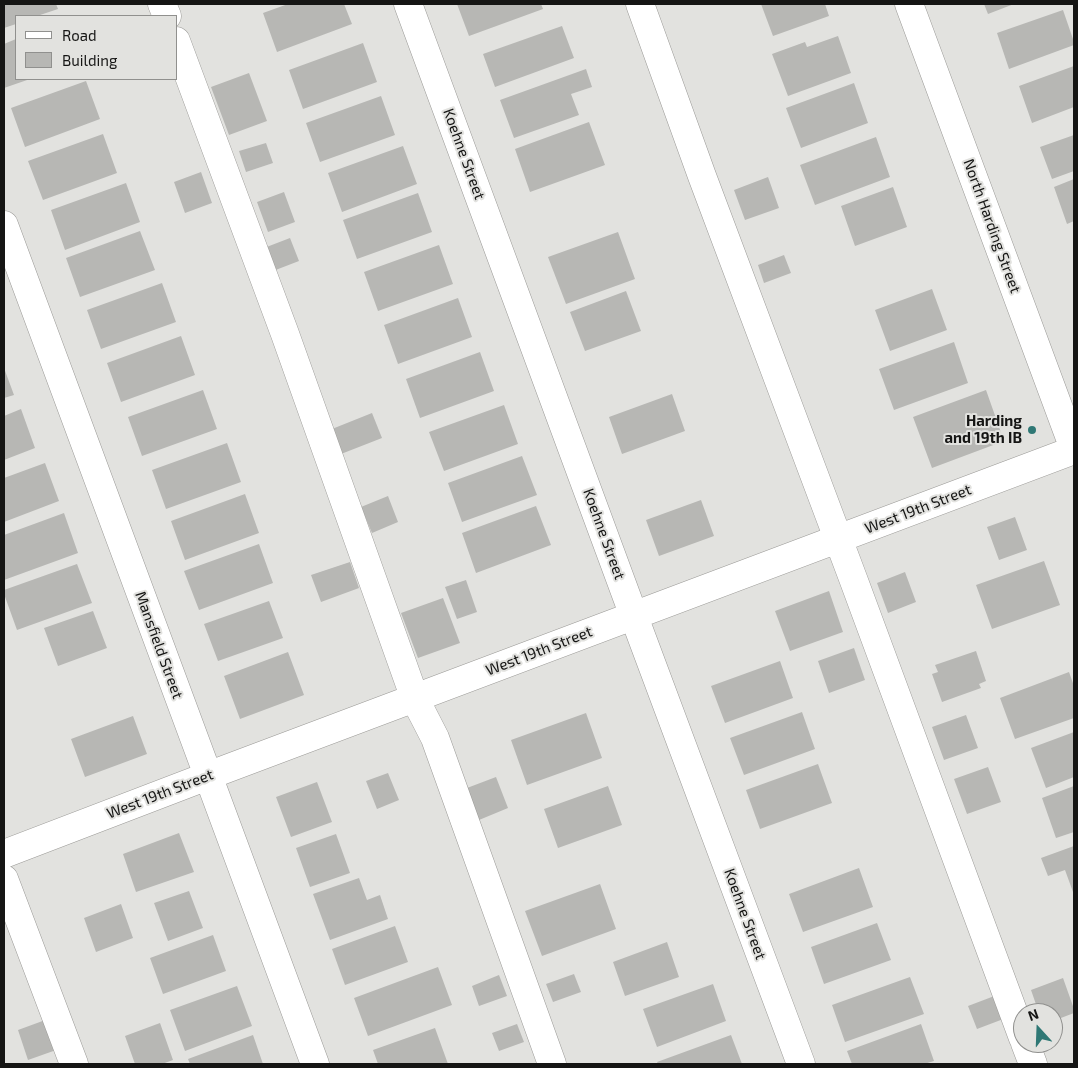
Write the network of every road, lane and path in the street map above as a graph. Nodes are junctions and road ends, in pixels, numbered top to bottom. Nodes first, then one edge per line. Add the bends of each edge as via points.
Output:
1 (408, 4) edge
2 (640, 4) edge
3 (909, 4) edge
4 (178, 46) edge
5 (4, 225) edge
6 (1074, 449) edge
7 (838, 538) junction
8 (634, 616) junction
9 (415, 698) junction
10 (208, 776) junction
11 (4, 854) edge
12 (4, 879) edge
13 (1013, 1011) edge
14 (74, 1064) edge
15 (315, 1064) edge
16 (552, 1064) edge
17 (800, 1064) edge

1 - 8 street, Koehne Street
2 - 7 street
3 - 6 street, North Harding Street
4 - 9 street
5 - 10 street, Mansfield Street
6 - 7 street, West 19th Street
7 - 8 street, West 19th Street
7 - 13 street
8 - 9 street, West 19th Street
8 - 17 street, Koehne Street
9 - 10 street, West 19th Street
9 - 16 street via 434,738
10 - 11 street, West 19th Street
10 - 15 street, Mansfield Street
12 - 14 street

